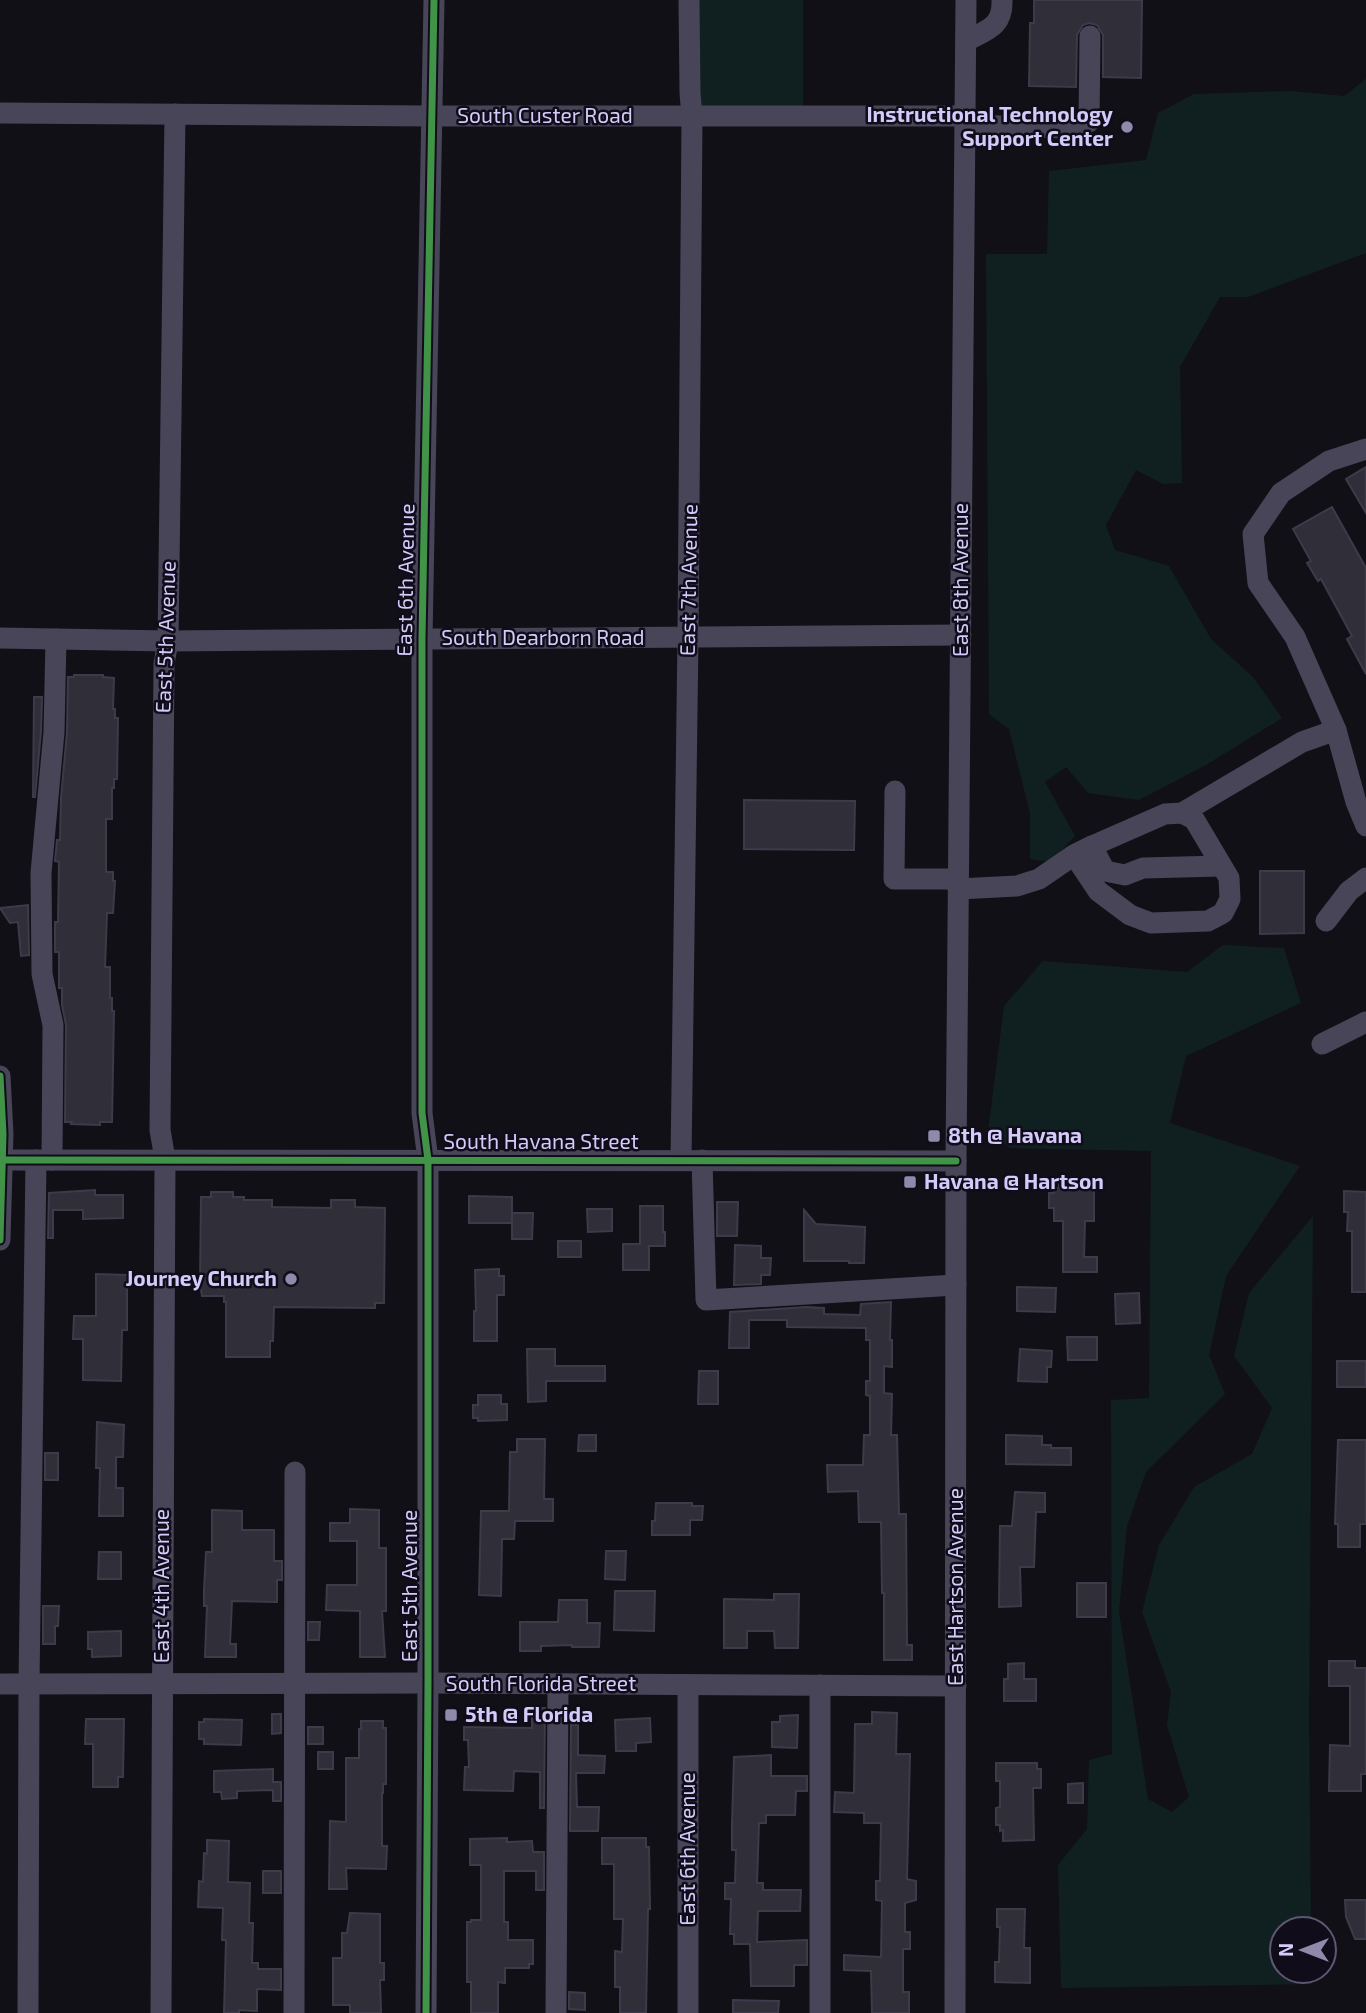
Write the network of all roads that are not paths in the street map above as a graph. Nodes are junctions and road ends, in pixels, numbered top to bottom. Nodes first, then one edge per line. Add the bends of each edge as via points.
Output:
1 (434, 0) edge
2 (689, 0) edge
3 (966, 0) edge
4 (1002, 0) edge
5 (1090, 36) dead end
6 (966, 41) junction
7 (0, 113) edge
8 (175, 114) junction
9 (431, 117) junction
10 (692, 117) junction
11 (965, 120) junction
12 (1366, 449) edge
13 (961, 635) junction
14 (688, 637) junction
15 (0, 638) edge
16 (56, 639) junction
17 (422, 639) junction
18 (168, 641) junction
19 (1336, 730) junction
20 (895, 791) dead end
21 (1182, 813) junction
22 (1366, 826) edge
23 (1083, 851) junction
24 (1221, 866) junction
25 (1366, 878) edge
26 (958, 884) junction
27 (1326, 921) dead end
28 (1366, 1022) edge
29 (1322, 1044) dead end
30 (0, 1076) edge
31 (164, 1159) junction
32 (1, 1160) edge
33 (44, 1160) junction
34 (428, 1160) junction
35 (681, 1160) junction
36 (702, 1160) junction
37 (956, 1161) junction
38 (0, 1240) edge
39 (956, 1285) junction
40 (295, 1472) dead end
41 (295, 1683) junction
42 (428, 1683) junction
43 (0, 1684) edge
44 (29, 1684) junction
45 (162, 1684) junction
46 (558, 1684) junction
47 (688, 1685) junction
48 (820, 1685) junction
49 (956, 1686) junction
50 (28, 2013) edge
51 (162, 2013) edge
52 (294, 2013) edge
53 (426, 2013) edge
54 (556, 2013) edge
55 (688, 2013) edge
56 (820, 2013) edge
57 (955, 2013) edge

1 - 9 street, East 6th Avenue
2 - 10 street, East 7th Avenue
3 - 6 street, East 8th Avenue
4 - 6 street via 996,25
5 - 11 street, South Custer Road via 1089,122 1065,128
6 - 11 street, East 8th Avenue
7 - 8 street, South Custer Road
8 - 9 street, South Custer Road
8 - 18 street, East 5th Avenue
9 - 10 street, South Custer Road
9 - 17 street, East 6th Avenue
10 - 11 street, South Custer Road
10 - 14 street, East 7th Avenue
11 - 13 street, East 8th Avenue
12 - 19 street via 1329,461 1281,493 1254,534 1258,583 1295,637
13 - 14 street, South Dearborn Road
13 - 26 street, East 8th Avenue
14 - 17 street, South Dearborn Road
14 - 35 street, East 7th Avenue
15 - 16 street, South Dearborn Road
16 - 18 street, South Dearborn Road
16 - 33 street via 54,732 41,873 42,974 53,1024
17 - 18 street, South Dearborn Road
17 - 34 street, East 6th Avenue via 422,1113
18 - 31 street, East 5th Avenue via 164,664 160,1130
19 - 21 street via 1302,742
19 - 22 street
20 - 26 street via 894,878
21 - 23 street via 1166,814
21 - 24 street via 1194,819
23 - 24 street via 1105,871 1125,875 1143,868
23 - 24 street via 1098,891 1130,915 1151,923 1208,921 1223,913 1230,899 1229,878
23 - 26 street via 1038,879 1017,886
25 - 27 street via 1349,891
26 - 37 street, East 8th Avenue
28 - 29 street
30 - 32 street
31 - 33 street, South Havana Street
31 - 34 street, South Havana Street
31 - 45 street, East 4th Avenue
32 - 33 street, South Havana Street
32 - 38 street
33 - 44 street
34 - 35 street, South Havana Street
34 - 42 street, East 5th Avenue
35 - 36 street, South Havana Street
36 - 37 street, South Havana Street
36 - 39 street via 706,1300
37 - 39 street, East Hartson Avenue
39 - 49 street, East Hartson Avenue
40 - 41 street
41 - 42 street, South Florida Street
41 - 45 street, South Florida Street
41 - 52 street
42 - 46 street, South Florida Street
42 - 53 street, East 5th Avenue
43 - 44 street, South Florida Street
44 - 45 street, South Florida Street
44 - 50 street
45 - 51 street, East 4th Avenue
46 - 47 street, South Florida Street
46 - 54 street
47 - 48 street, South Florida Street
47 - 55 street, East 6th Avenue
48 - 49 street, South Florida Street
48 - 56 street
49 - 57 street, East Hartson Avenue

